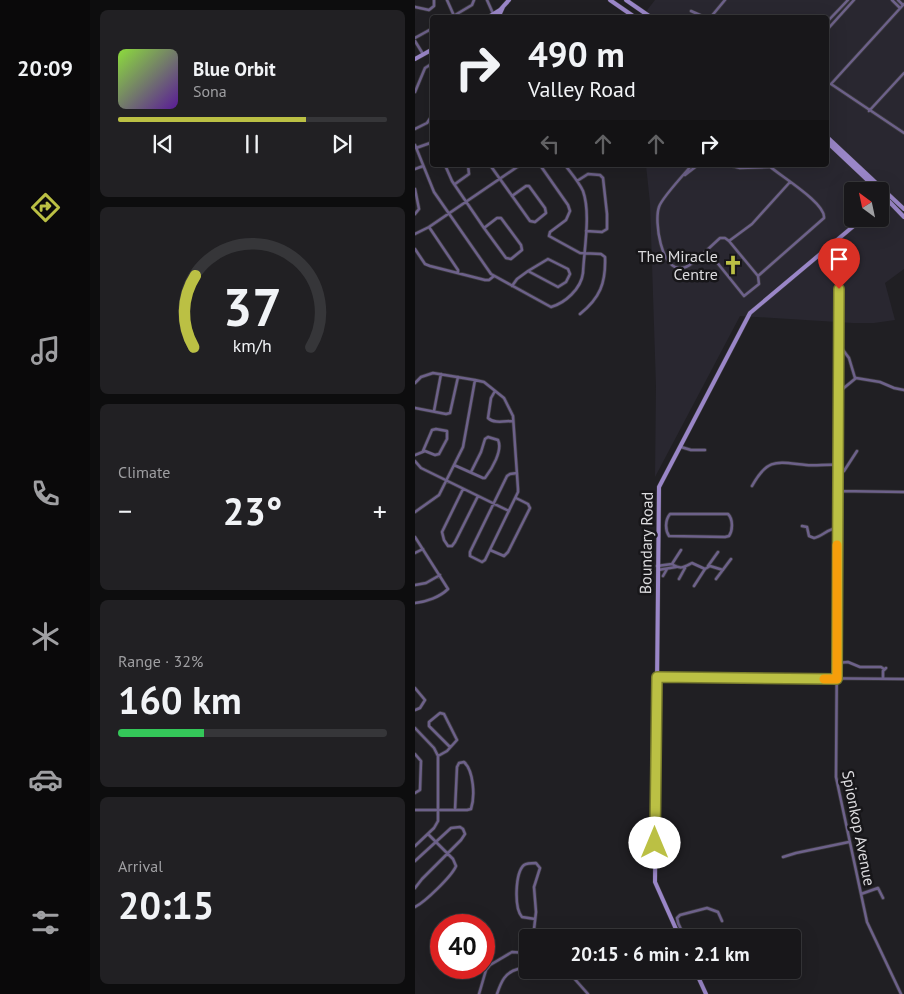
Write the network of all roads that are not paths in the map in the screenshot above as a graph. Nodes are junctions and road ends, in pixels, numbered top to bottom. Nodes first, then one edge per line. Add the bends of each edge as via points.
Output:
1 (434, 0) edge
2 (447, 0) edge
3 (474, 0) edge
4 (487, 0) edge
5 (509, 0) edge
6 (610, 0) edge
7 (626, 0) edge
8 (725, 0) edge
9 (847, 0) edge
10 (855, 0) edge
11 (892, 0) edge
12 (898, 0) edge
13 (903, 5) edge
14 (415, 6) edge
15 (900, 8) junction
16 (691, 11) dead end
17 (454, 15) edge
18 (457, 15) edge
19 (494, 15) edge
20 (496, 15) edge
21 (632, 15) edge
22 (648, 15) edge
23 (701, 15) edge
24 (711, 15) edge
25 (829, 20) edge
26 (829, 27) edge
27 (430, 30) edge
28 (415, 39) edge
29 (430, 50) edge
30 (423, 54) junction
31 (415, 58) edge
32 (430, 64) edge
33 (904, 73) edge
34 (416, 86) edge
35 (415, 92) edge
36 (869, 110) junction
37 (430, 118) edge
38 (415, 129) edge
39 (904, 133) edge
40 (829, 139) edge
41 (430, 143) edge
42 (829, 144) edge
43 (415, 148) edge
44 (423, 166) junction
45 (446, 167) edge
46 (468, 167) edge
47 (491, 167) edge
48 (517, 167) edge
49 (541, 167) edge
50 (566, 167) edge
51 (691, 167) edge
52 (695, 167) edge
53 (736, 167) edge
54 (754, 167) edge
55 (770, 167) edge
56 (415, 169) edge
57 (684, 176) junction
58 (500, 179) junction
59 (577, 181) junction
60 (790, 182) junction
61 (869, 182) edge
62 (873, 182) edge
63 (455, 184) junction
64 (415, 189) edge
65 (512, 196) junction
66 (889, 198) edge
67 (889, 198) edge
68 (466, 202) junction
69 (904, 209) edge
70 (415, 214) edge
71 (449, 214) junction
72 (904, 217) edge
73 (429, 228) junction
74 (484, 228) junction
75 (852, 228) edge
76 (586, 231) junction
77 (415, 234) edge
78 (840, 238) junction
79 (729, 241) junction
80 (415, 249) edge
81 (707, 250) junction
82 (584, 253) junction
83 (528, 271) junction
84 (458, 273) junction
85 (494, 276) junction
86 (758, 276) junction
87 (512, 286) junction
88 (580, 314) dead end
89 (839, 346) junction
90 (441, 374) junction
91 (458, 377) junction
92 (855, 378) junction
93 (475, 380) junction
94 (415, 382) edge
95 (904, 390) edge
96 (495, 391) junction
97 (839, 392) junction
98 (415, 408) edge
99 (435, 411) junction
100 (513, 421) junction
101 (679, 446) junction
102 (705, 450) dead end
103 (423, 451) junction
104 (857, 451) dead end
105 (415, 455) edge
106 (415, 460) edge
107 (454, 465) junction
108 (838, 465) junction
109 (471, 472) junction
110 (517, 474) junction
111 (838, 475) junction
112 (447, 480) junction
113 (752, 486) dead end
114 (463, 488) junction
115 (838, 491) junction
116 (904, 492) edge
117 (478, 496) junction
118 (516, 498) junction
119 (493, 504) junction
120 (509, 511) junction
121 (415, 512) edge
122 (658, 524) junction
123 (666, 524) junction
124 (802, 526) dead end
125 (837, 528) junction
126 (415, 537) edge
127 (423, 549) junction
128 (490, 550) junction
129 (681, 550) dead end
130 (718, 552) dead end
131 (415, 553) edge
132 (731, 559) dead end
133 (672, 564) junction
134 (668, 567) junction
135 (676, 567) junction
136 (657, 568) junction
137 (685, 568) junction
138 (706, 568) junction
139 (723, 570) junction
140 (440, 575) junction
141 (663, 576) dead end
142 (679, 579) dead end
143 (716, 579) dead end
144 (415, 585) edge
145 (694, 586) dead end
146 (415, 603) edge
147 (837, 663) junction
148 (657, 677) junction
149 (837, 679) junction
150 (883, 679) junction
151 (904, 679) edge
152 (415, 688) edge
153 (415, 710) edge
154 (415, 728) edge
155 (450, 748) junction
156 (415, 754) edge
157 (438, 756) junction
158 (415, 793) edge
159 (415, 810) edge
160 (438, 810) junction
161 (455, 810) junction
162 (428, 834) junction
163 (437, 841) junction
164 (849, 842) junction
165 (415, 846) edge
166 (448, 854) junction
167 (783, 857) dead end
168 (415, 861) edge
169 (415, 888) edge
170 (861, 894) junction
171 (883, 898) dead end
172 (415, 906) edge
173 (535, 919) junction
174 (722, 921) dead end
175 (534, 929) edge
176 (676, 929) edge
177 (681, 929) edge
178 (519, 952) edge
179 (519, 970) edge
180 (575, 979) edge
181 (699, 979) edge
182 (479, 994) edge
183 (497, 994) edge
184 (588, 994) edge
185 (706, 994) edge
186 (901, 994) edge

1 - 14 street via 435,6 429,10
2 - 17 street
3 - 18 street
4 - 19 street
5 - 20 street
6 - 21 street
7 - 22 street
8 - 24 street
9 - 25 street
10 - 26 street
11 - 15 street
12 - 13 street
13 - 15 street
15 - 36 street via 831,84
16 - 23 street
27 - 28 street
28 - 30 street
29 - 30 street
30 - 31 street
32 - 34 street
33 - 36 street
34 - 35 street
36 - 39 street
37 - 38 street
40 - 62 street
41 - 43 street
42 - 61 street
43 - 44 street
44 - 56 street
44 - 71 street via 433,191
45 - 63 street
46 - 63 street via 469,174
47 - 58 street
48 - 58 street
49 - 82 street via 570,211 567,219 549,236
50 - 59 street
51 - 57 street
52 - 57 street
53 - 54 street
55 - 60 street
57 - 81 street via 658,207 658,236 669,263 676,268 690,265
58 - 65 street
58 - 68 street
59 - 76 street via 584,194
59 - 76 street via 589,174 603,178 607,229 602,232
60 - 79 street via 752,224
60 - 86 street via 819,207 825,218
63 - 68 street
64 - 70 street via 419,208
65 - 65 street via 531,222 546,213 528,186
66 - 69 street
67 - 72 street
68 - 71 street
68 - 74 street
71 - 73 street
71 - 85 street
73 - 77 street
73 - 84 street
74 - 74 street via 501,218 522,250 511,259 506,258
75 - 78 street, Boundary Road
76 - 82 street
78 - 89 street, Spionkop Avenue
78 - 101 street, Boundary Road via 750,313
79 - 81 street via 720,238
79 - 86 street
80 - 84 street via 427,265
81 - 86 street via 744,296 759,284
82 - 87 street via 581,281 576,290 554,306
82 - 88 street via 604,256 603,281 593,304
83 - 83 street via 558,287 570,274 567,269 547,259
83 - 87 street
84 - 85 street via 487,280
85 - 87 street
89 - 92 street via 849,358
89 - 97 street, Spionkop Avenue
90 - 91 street
90 - 94 street via 427,374
90 - 99 street
91 - 93 street
91 - 99 street via 452,411 447,414
92 - 95 street
92 - 97 street
93 - 96 street
93 - 107 street via 465,442
96 - 100 street via 506,400
96 - 100 street via 488,418 492,421
97 - 108 street, Spionkop Avenue
98 - 99 street
100 - 110 street
101 - 102 street
101 - 122 street, Boundary Road via 659,487
103 - 103 street via 440,454 447,431 433,429
103 - 105 street
104 - 111 street
106 - 112 street via 421,468
107 - 109 street
107 - 112 street
108 - 111 street, Spionkop Avenue
108 - 113 street via 774,462 766,467
109 - 109 street via 485,439 498,440 498,455 487,476 483,478
110 - 118 street
110 - 119 street via 507,475
111 - 115 street, Spionkop Avenue
112 - 114 street
112 - 121 street via 438,496
114 - 117 street
114 - 117 street via 442,532 448,546 455,542
115 - 116 street
115 - 125 street, Spionkop Avenue
117 - 119 street
118 - 120 street
118 - 128 street via 530,508 509,552 504,556
119 - 120 street
119 - 128 street via 469,554 481,562
120 - 128 street
122 - 123 street
122 - 136 street, Boundary Road
123 - 123 street via 669,536 725,537 731,533 733,525 728,514 671,514
124 - 125 street via 807,527 809,536 814,538
125 - 147 street, Spionkop Avenue
126 - 127 street
127 - 131 street
127 - 140 street
129 - 133 street
130 - 138 street
132 - 139 street
133 - 134 street
133 - 135 street
134 - 135 street
134 - 136 street
134 - 141 street
135 - 137 street
136 - 148 street, Boundary Road
137 - 138 street via 692,563
137 - 142 street
138 - 139 street
138 - 145 street
139 - 143 street
140 - 144 street
140 - 146 street via 447,590
147 - 149 street, Spionkop Avenue
147 - 150 street via 885,668
148 - 149 street
148 - 176 street, Boundary Road via 655,882
149 - 150 street
149 - 164 street, Spionkop Avenue via 835,777
150 - 151 street
152 - 153 street via 425,700
154 - 157 street
155 - 155 street via 457,739 440,713 429,725
155 - 157 street
156 - 158 street via 421,762 420,790
157 - 160 street
159 - 160 street
160 - 161 street
160 - 162 street via 437,823
161 - 161 street via 469,810 472,804 471,777 464,762 457,767
162 - 163 street
162 - 165 street
163 - 166 street
163 - 166 street via 452,827 464,830 463,838
163 - 168 street
164 - 167 street
164 - 170 street, Spionkop Avenue
166 - 169 street
166 - 172 street via 455,863 453,872
170 - 171 street via 877,888
170 - 186 street, Spionkop Avenue via 870,930
173 - 173 street via 519,914 516,885 525,864 536,863 540,867 533,888
173 - 175 street
174 - 177 street via 718,912 708,908 680,915 677,922
178 - 182 street via 511,952 491,964
179 - 183 street via 505,976
180 - 184 street
181 - 185 street

